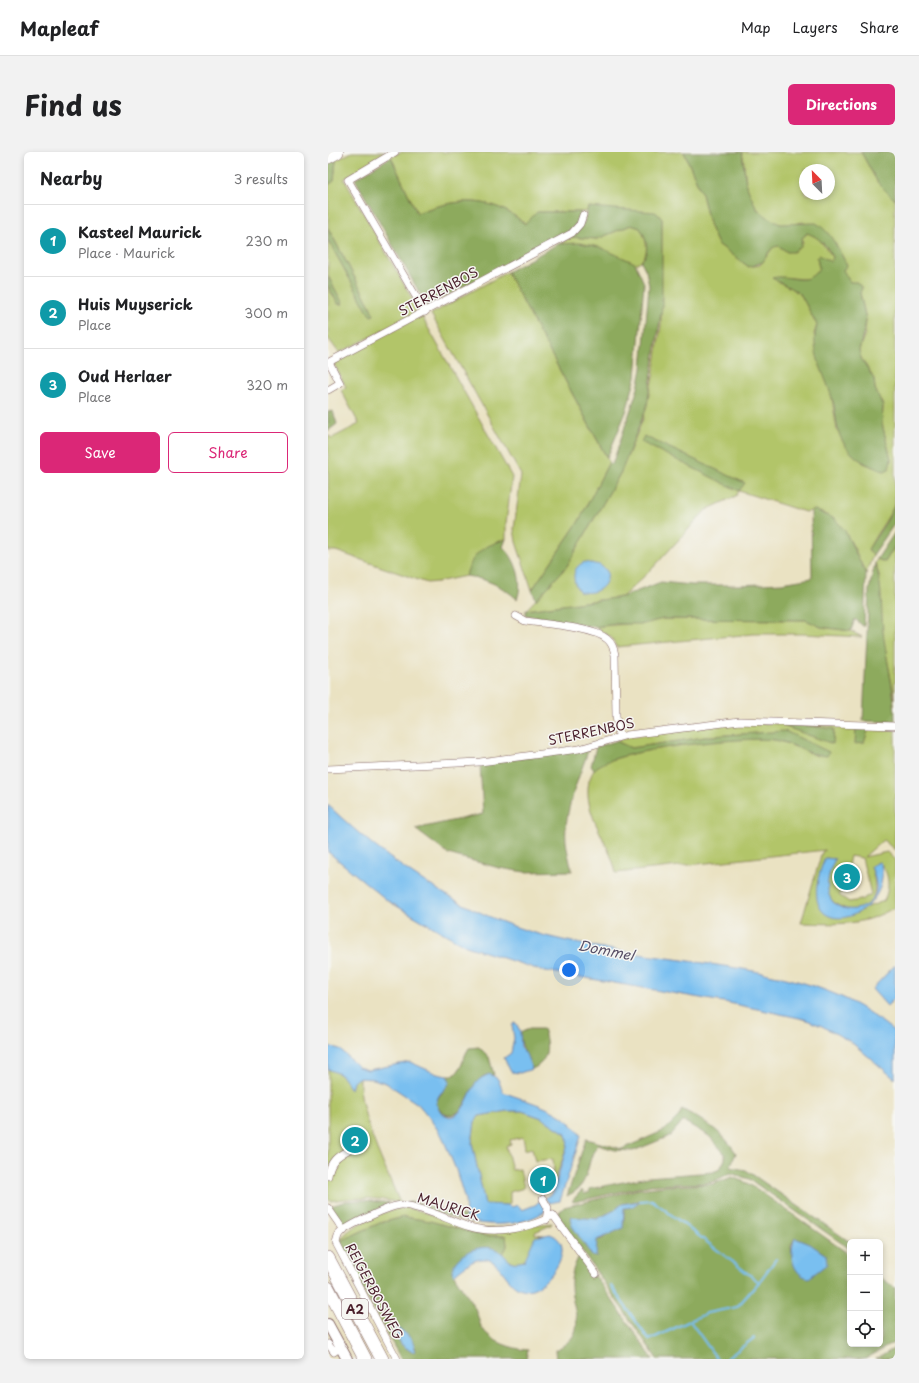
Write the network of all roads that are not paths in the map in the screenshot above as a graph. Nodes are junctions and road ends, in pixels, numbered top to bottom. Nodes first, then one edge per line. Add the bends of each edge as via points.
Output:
1 (337, 152) edge
2 (395, 152) edge
3 (328, 157) edge
4 (584, 215) dead end
5 (425, 312) junction
6 (328, 390) edge
7 (516, 616) dead end
8 (895, 726) edge
9 (619, 736) junction
10 (328, 769) edge
11 (350, 1150) dead end
12 (328, 1176) edge
13 (545, 1202) dead end
14 (328, 1208) edge
15 (546, 1220) junction
16 (342, 1232) junction
17 (328, 1258) edge
18 (596, 1274) dead end
19 (328, 1288) edge
20 (328, 1324) edge
21 (328, 1344) edge
22 (337, 1350) junction
23 (347, 1359) edge
24 (365, 1359) edge
25 (382, 1359) edge
26 (398, 1359) edge

1 - 3 highway
2 - 5 street via 348,180
4 - 5 street, STERRENBOS via 572,233
5 - 6 street, STERRENBOS via 329,362 340,383
7 - 9 street via 525,621 592,631 608,640 615,655 616,716
8 - 9 street, STERRENBOS via 740,722
9 - 10 street, STERRENBOS via 579,749 480,762
11 - 12 street via 333,1160
13 - 15 street via 549,1213
14 - 16 street
15 - 16 street, MAURICK via 529,1226 478,1229 414,1207 396,1205
15 - 18 street via 553,1216
16 - 26 street, REIGERBOSWEG via 337,1238 338,1248
17 - 25 highway, A2
19 - 24 highway, A2
20 - 22 street
21 - 22 street
22 - 23 street

